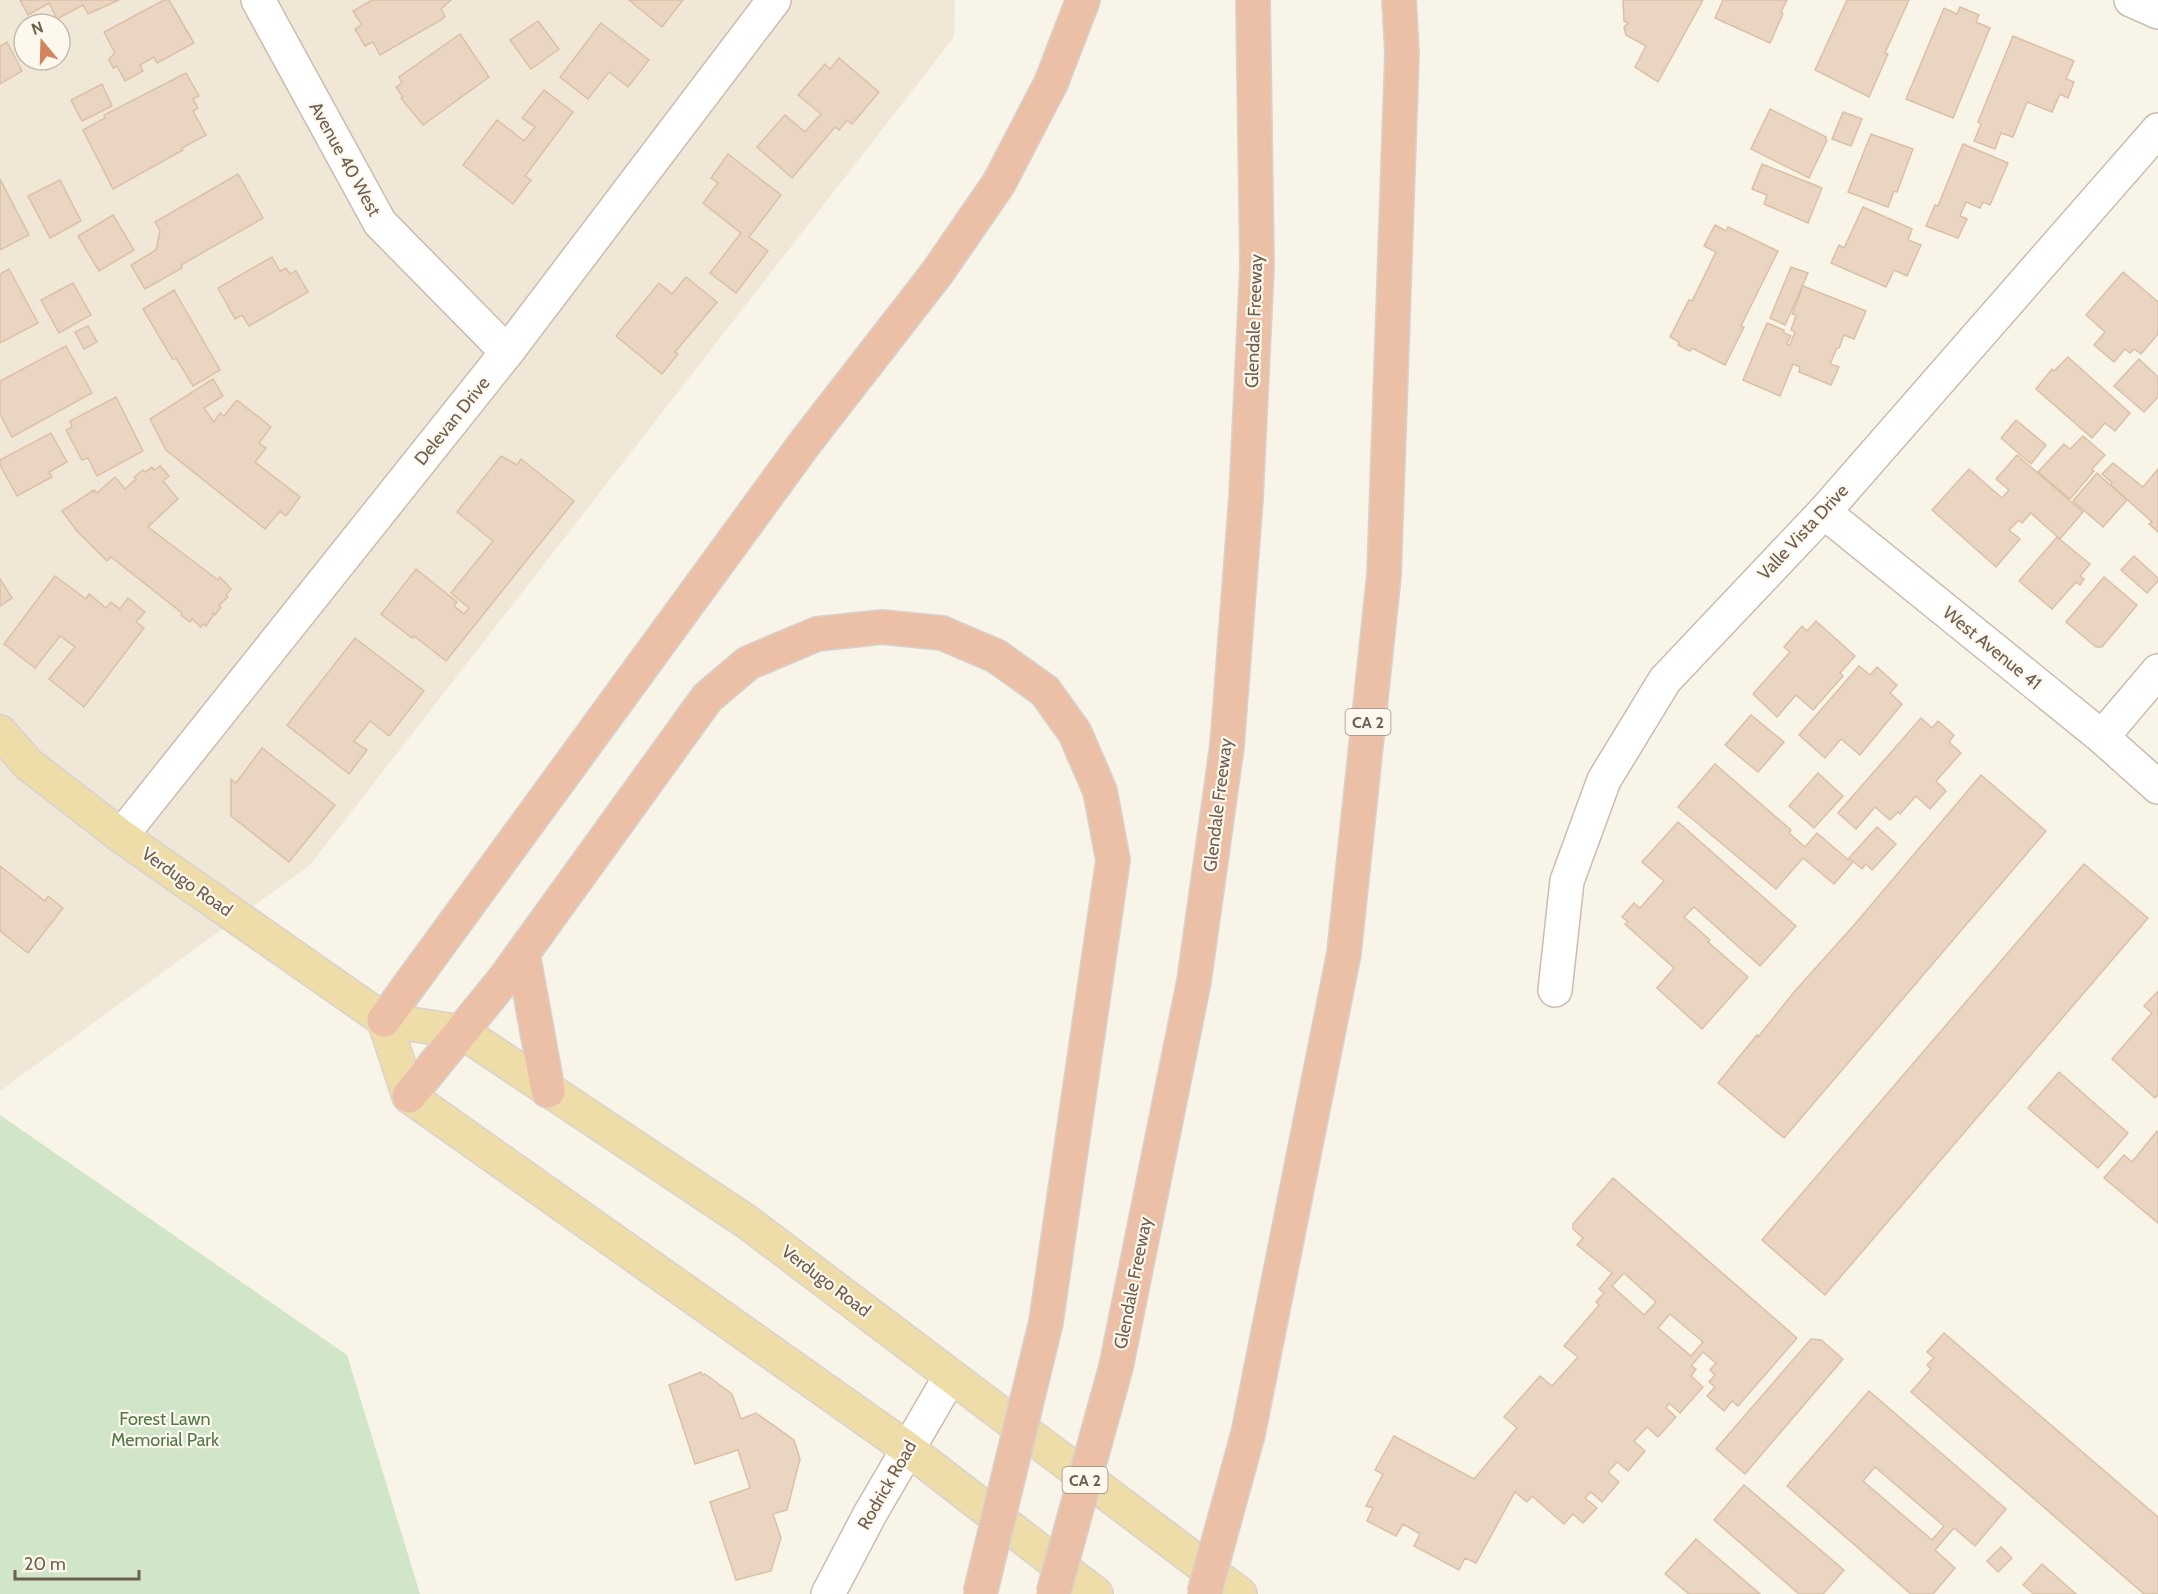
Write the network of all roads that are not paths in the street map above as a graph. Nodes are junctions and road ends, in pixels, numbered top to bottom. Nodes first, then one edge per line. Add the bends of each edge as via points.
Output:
1 (258, 0) edge
2 (774, 0) edge
3 (1083, 0) edge
4 (1253, 0) edge
5 (1399, 0) edge
6 (2132, 0) edge
7 (2158, 12) edge
8 (2158, 130) edge
9 (507, 352) junction
10 (1824, 512) junction
11 (2158, 670) edge
12 (0, 732) edge
13 (2102, 737) junction
14 (14, 762) edge
15 (2158, 787) edge
16 (121, 836) junction
17 (523, 954) junction
18 (1555, 990) dead end
19 (384, 1020) junction
20 (462, 1032) junction
21 (548, 1091) junction
22 (409, 1096) junction
23 (950, 1377) junction
24 (908, 1449) junction
25 (828, 1594) edge
26 (981, 1594) edge
27 (1053, 1594) edge
28 (1096, 1594) edge
29 (1204, 1594) edge
30 (1240, 1594) edge

1 - 9 street, Avenue 40 West via 380,223
2 - 9 street, Delevan Drive
3 - 19 highway via 1051,83 987,201 937,273 805,443
4 - 27 highway, Glendale Freeway / CA 2, bridge via 1257,267 1246,498 1227,746 1194,981 1116,1367
5 - 29 highway, CA 2, bridge via 1402,54 1384,575 1344,953 1248,1434
6 - 7 street
8 - 10 street, Valle Vista Drive
9 - 16 street, Delevan Drive
10 - 13 street, West Avenue 41
10 - 18 street, Valle Vista Drive via 1665,680 1604,780 1567,880
11 - 13 street
12 - 14 main road, Verdugo Road
13 - 15 street, West Avenue 41
14 - 16 main road, Verdugo Road
16 - 19 main road, Verdugo Road
17 - 20 highway
17 - 21 highway
17 - 26 highway, bridge via 707,698 748,663 817,634 882,627 942,633 996,656 1045,691 1075,733 1100,792 1113,860 1046,1322
19 - 20 main road, Verdugo Road
19 - 22 main road
20 - 21 main road, Verdugo Road
20 - 22 highway
21 - 23 main road, Verdugo Road via 747,1222
22 - 24 main road
23 - 24 street, Rodrick Road
23 - 30 main road, Verdugo Road
24 - 25 street, Rodrick Road
24 - 28 main road

